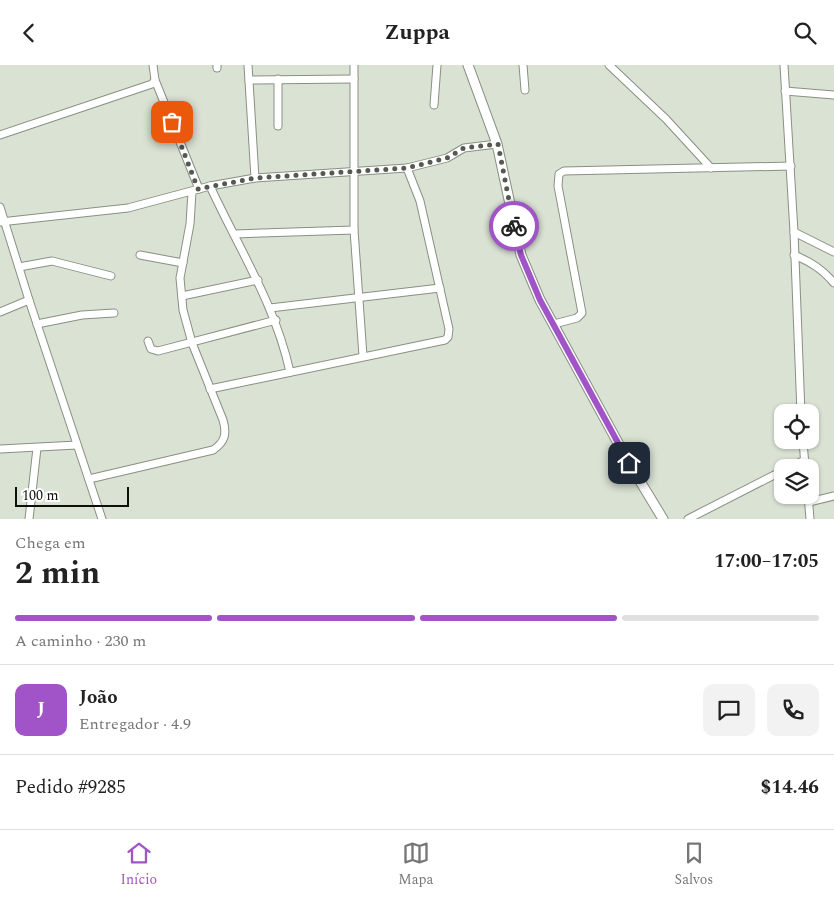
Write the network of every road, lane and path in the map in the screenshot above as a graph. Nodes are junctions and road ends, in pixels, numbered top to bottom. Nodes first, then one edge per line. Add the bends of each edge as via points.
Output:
1 (152, 65) edge
2 (248, 65) edge
3 (354, 65) edge
4 (437, 65) edge
5 (468, 65) edge
6 (523, 65) edge
7 (609, 65) edge
8 (784, 65) edge
9 (249, 79) junction
10 (278, 79) junction
11 (354, 79) junction
12 (155, 80) junction
13 (525, 89) dead end
14 (785, 91) junction
15 (834, 95) edge
16 (434, 105) dead end
17 (278, 126) dead end
18 (0, 135) edge
19 (498, 144) junction
20 (790, 166) junction
21 (407, 168) junction
22 (711, 168) junction
23 (353, 172) junction
24 (255, 178) junction
25 (210, 186) junction
26 (195, 191) junction
27 (0, 207) edge
28 (3, 222) edge
29 (354, 230) junction
30 (794, 232) junction
31 (235, 234) junction
32 (834, 252) edge
33 (140, 255) dead end
34 (794, 255) junction
35 (183, 263) junction
36 (19, 267) junction
37 (111, 276) dead end
38 (258, 280) junction
39 (834, 283) edge
40 (440, 288) junction
41 (182, 296) junction
42 (358, 298) junction
43 (29, 300) junction
44 (270, 308) junction
45 (0, 312) edge
46 (114, 313) dead end
47 (276, 320) junction
48 (37, 324) junction
49 (554, 324) junction
50 (148, 341) dead end
51 (192, 343) junction
52 (364, 357) junction
53 (290, 372) junction
54 (210, 389) junction
55 (801, 404) edge
56 (77, 445) junction
57 (37, 448) junction
58 (0, 449) edge
59 (774, 475) edge
60 (89, 479) junction
61 (834, 496) edge
62 (819, 497) edge
63 (809, 504) edge
64 (28, 519) edge
65 (102, 519) edge
66 (662, 519) edge
67 (688, 519) edge
68 (810, 519) edge

1 - 12 street
2 - 9 street
3 - 11 street
4 - 16 street
5 - 19 street
6 - 13 street
7 - 22 street via 666,119
8 - 14 street
9 - 10 street
9 - 24 street
10 - 11 street
10 - 17 street
11 - 23 street
12 - 18 street
12 - 26 street
14 - 15 street
14 - 20 street
19 - 21 street via 464,148 447,158
19 - 49 street via 521,255
20 - 22 street
20 - 30 street
21 - 23 street
21 - 40 street via 420,201
22 - 49 street via 564,171 559,174 558,185 582,313 577,318
23 - 24 street
23 - 29 street
24 - 25 street
25 - 26 street
25 - 31 street
26 - 28 street via 128,208
26 - 35 street
27 - 28 street
28 - 36 street
29 - 31 street
29 - 42 street
30 - 32 street
30 - 34 street
31 - 38 street
33 - 35 street
34 - 39 street via 813,263
34 - 55 street
35 - 41 street via 180,278
36 - 37 street via 52,261
36 - 43 street
38 - 41 street
38 - 44 street
40 - 42 street
40 - 52 street via 449,329 445,340
41 - 51 street
42 - 44 street
42 - 52 street
43 - 45 street
43 - 48 street
44 - 47 street
46 - 48 street via 82,315
47 - 51 street
47 - 53 street
48 - 56 street
49 - 66 street
50 - 51 street via 151,349 158,351
51 - 54 street
52 - 53 street
53 - 54 street
54 - 60 street via 226,430 221,445 205,452
56 - 57 street
56 - 60 street
57 - 58 street
57 - 64 street
59 - 67 street
60 - 65 street
61 - 62 street
63 - 68 street

